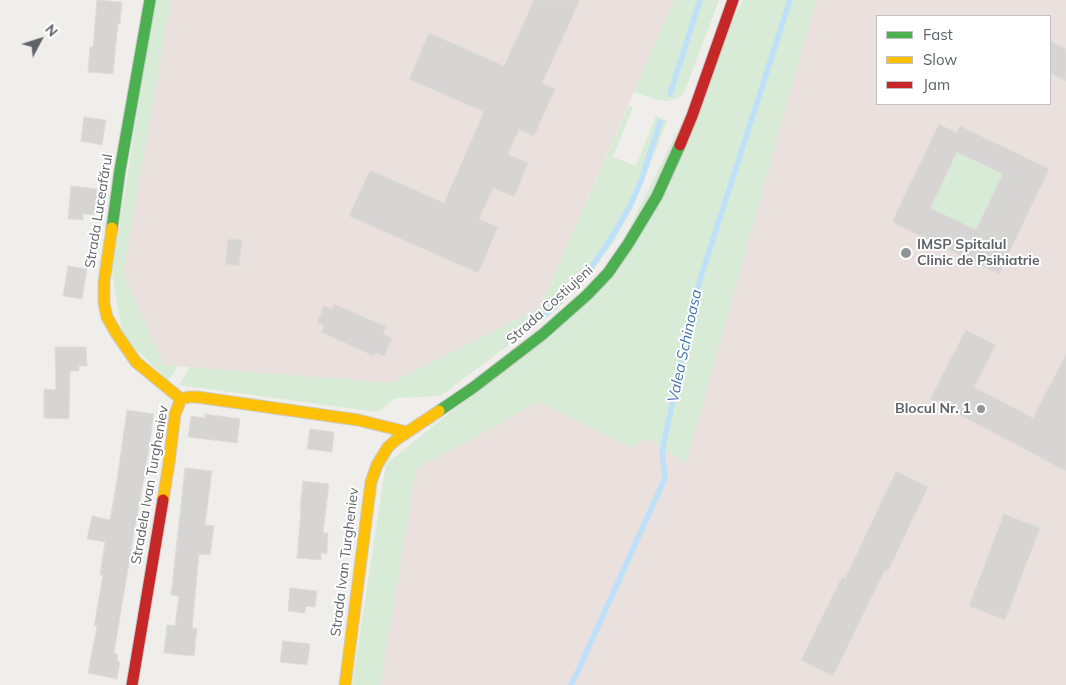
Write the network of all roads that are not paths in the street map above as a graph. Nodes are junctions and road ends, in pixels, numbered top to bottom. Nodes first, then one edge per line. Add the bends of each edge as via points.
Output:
1 (150, 0) edge
2 (733, 0) edge
3 (181, 399) junction
4 (407, 432) junction
5 (388, 447) joint
6 (132, 685) edge
7 (345, 685) edge

1 - 3 street, Strada Luceafărul via 120,170 104,282 104,303 107,317 136,362
2 - 4 street, Strada Costiujeni via 692,116 658,196 615,264 544,334
3 - 4 street, Stradela Ivan Turgheniev via 197,397 358,420
3 - 6 street, Stradela Ivan Turgheniev via 175,414
4 - 5 street, Strada Costiujeni
5 - 7 street, Strada Ivan Turgheniev via 371,482

